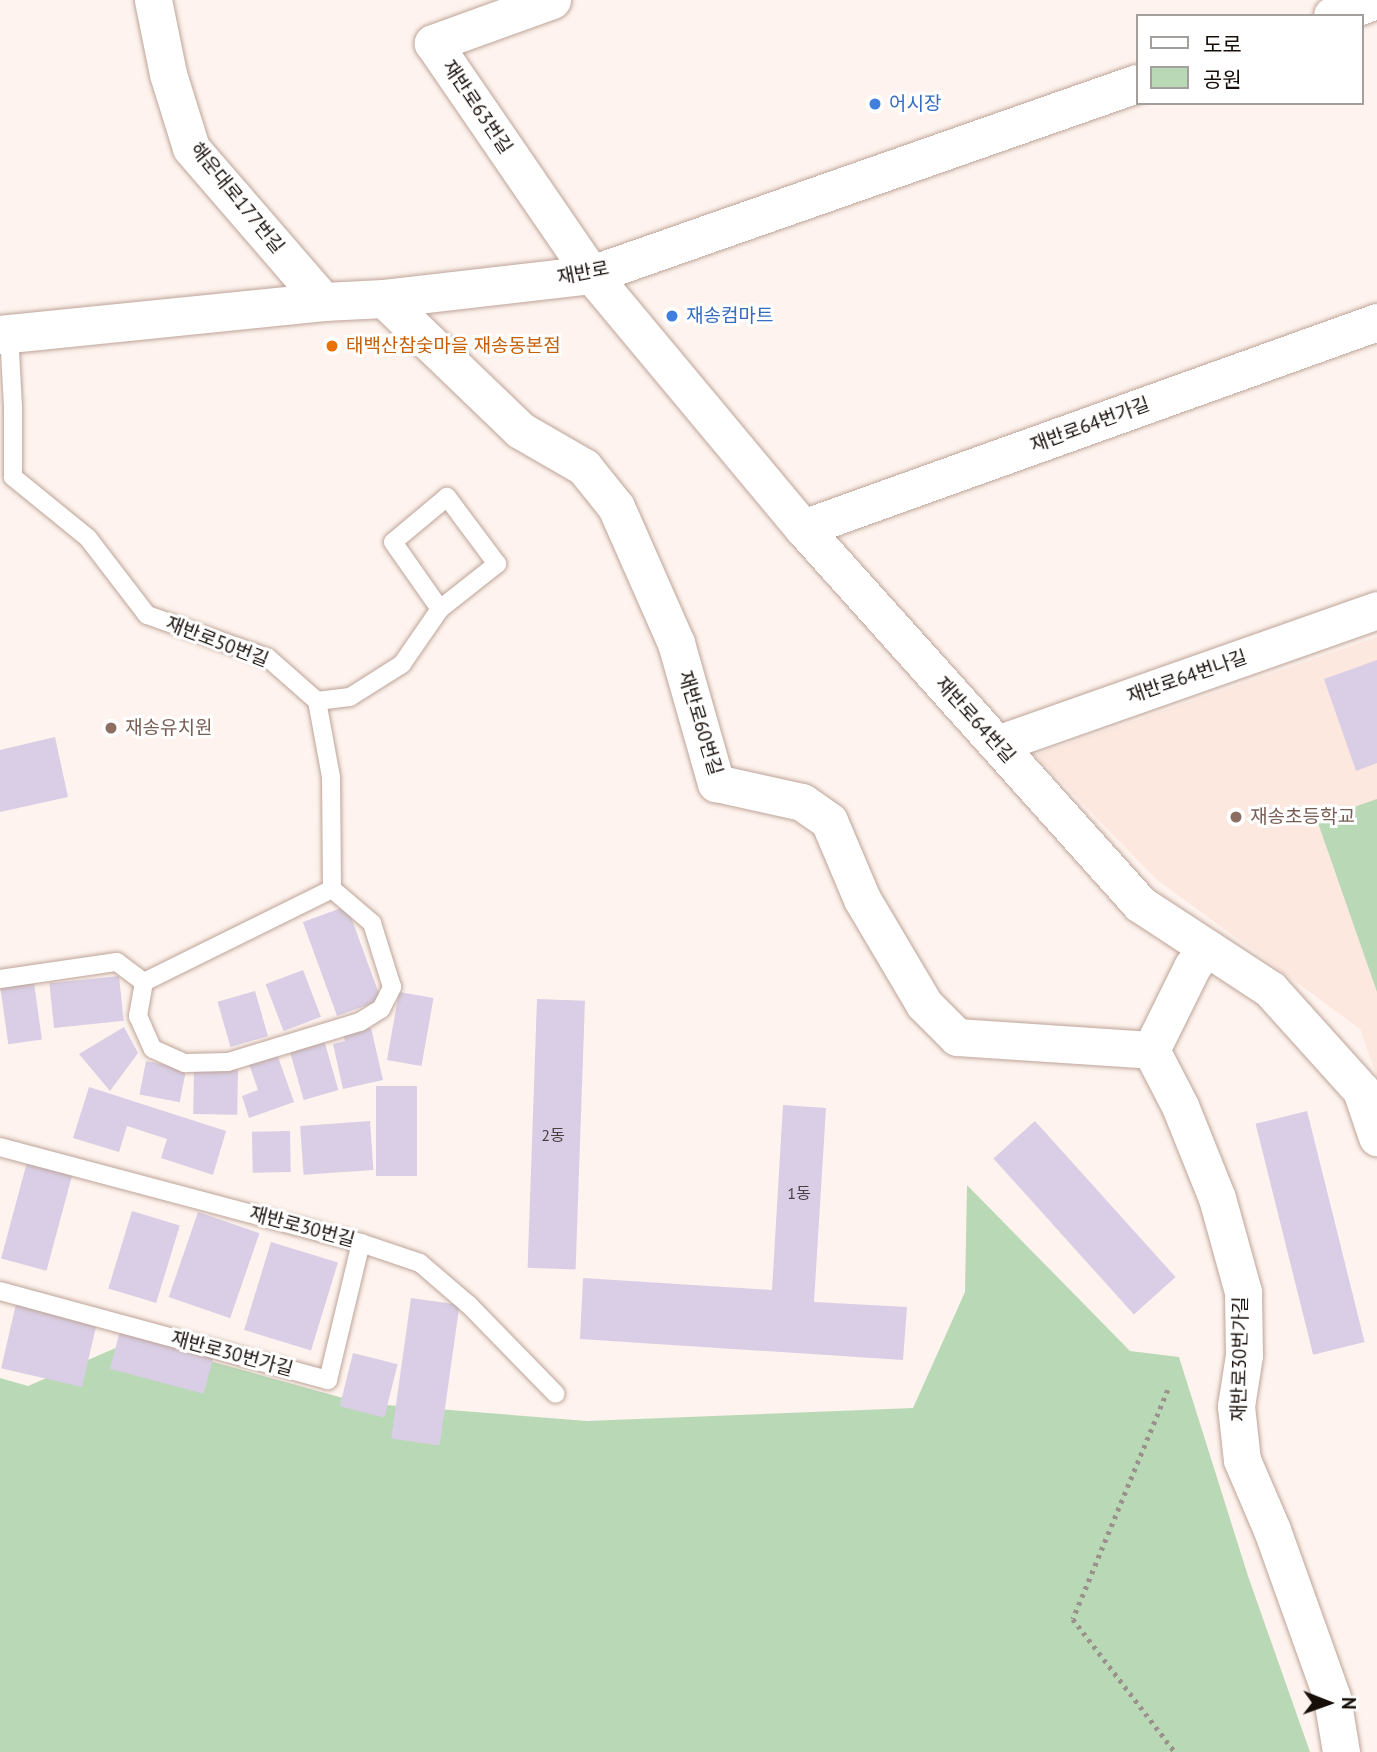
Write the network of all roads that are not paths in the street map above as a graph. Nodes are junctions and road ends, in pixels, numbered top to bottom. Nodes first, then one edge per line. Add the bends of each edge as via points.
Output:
1 (153, 0) edge
2 (552, 0) edge
3 (1377, 0) edge
4 (1338, 14) edge
5 (1136, 84) edge
6 (592, 275) junction
7 (384, 299) junction
8 (324, 302) junction
9 (1377, 322) edge
10 (4, 334) edge
11 (803, 528) junction
12 (440, 609) junction
13 (1377, 610) edge
14 (317, 701) junction
15 (997, 744) junction
16 (332, 889) junction
17 (1206, 948) junction
18 (0, 978) edge
19 (144, 982) junction
20 (1151, 1050) junction
21 (1377, 1137) edge
22 (0, 1147) edge
23 (361, 1243) junction
24 (0, 1291) edge
25 (556, 1394) dead end
26 (1341, 1752) edge

1 - 8 street, 해운대로177번길 via 168,74 191,148
2 - 6 street, 재반로63번길 via 433,43
3 - 4 main road
5 - 6 main road, 재반로
6 - 7 main road, 재반로
6 - 11 street, 재반로64번길
7 - 8 main road, 재반로
7 - 20 street, 재반로60번길 via 520,430 584,467 616,507 676,643 716,783 802,802 829,821 862,899 924,1004 957,1037
8 - 10 main road, 재반로
9 - 11 street, 재반로64번가길
10 - 14 lane, 재반로50번길 via 13,477 88,538 147,615 268,658
11 - 15 street, 재반로64번길
12 - 12 lane via 497,564 447,497 393,542
12 - 14 lane via 402,664 350,697
13 - 15 street, 재반로64번나길
14 - 16 lane via 331,777
15 - 17 street, 재반로64번길 via 1140,904
16 - 19 lane
16 - 19 lane via 372,923 392,986 381,1009 360,1022 228,1062 185,1063 153,1049 138,1016
17 - 20 street
17 - 21 street, 재반로64번길 via 1270,989 1361,1090
18 - 19 lane via 117,962
20 - 26 street, 재반로30번가길 via 1180,1106 1217,1198 1236,1265 1243,1292 1244,1355 1236,1406 1242,1460 1332,1698
22 - 23 lane, 재반로30번길
23 - 24 lane, 재반로30번가길 via 328,1380
23 - 25 lane, 재반로30번길 via 420,1263 469,1305

